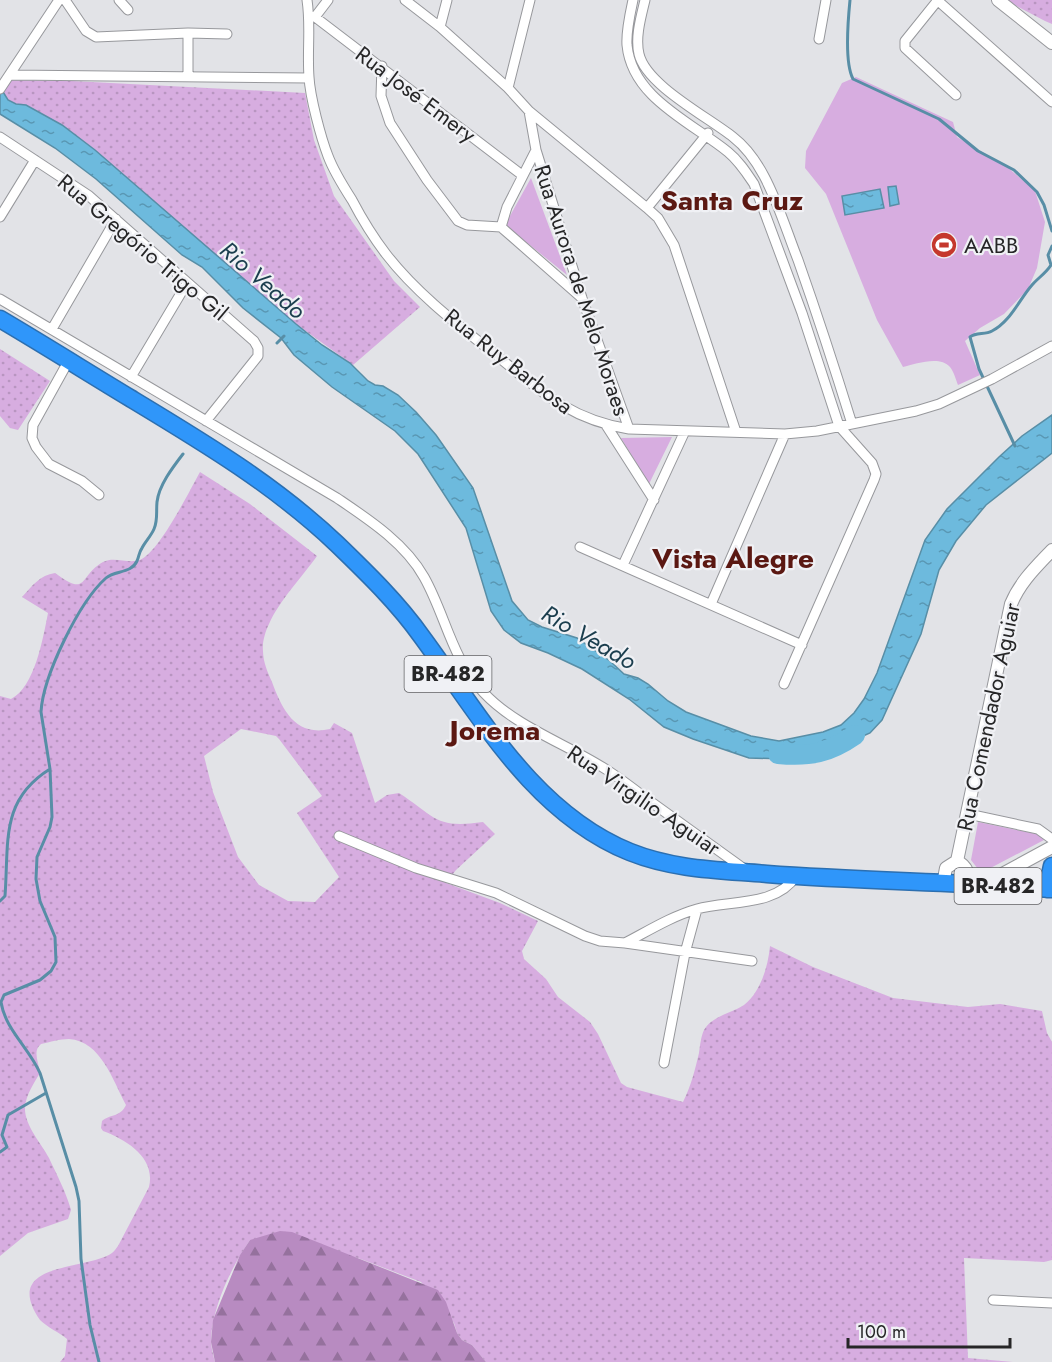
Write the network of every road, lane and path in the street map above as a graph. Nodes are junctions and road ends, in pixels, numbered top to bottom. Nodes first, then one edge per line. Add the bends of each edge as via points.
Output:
1 (59, 0) edge
2 (65, 0) edge
3 (119, 0) edge
4 (307, 0) edge
5 (328, 0) edge
6 (405, 0) edge
7 (447, 0) edge
8 (530, 0) edge
9 (633, 0) edge
10 (645, 0) edge
11 (826, 0) edge
12 (937, 0) edge
13 (998, 0) edge
14 (128, 10) dead end
15 (312, 16) junction
16 (440, 27) junction
17 (188, 33) junction
18 (227, 34) dead end
19 (819, 39) dead end
20 (1052, 43) edge
21 (382, 66) junction
22 (9, 75) junction
23 (188, 77) junction
24 (309, 78) junction
25 (508, 88) junction
26 (0, 89) edge
27 (956, 95) dead end
28 (1052, 102) edge
29 (529, 111) junction
30 (715, 124) junction
31 (706, 136) junction
32 (0, 137) edge
33 (536, 150) junction
34 (35, 160) junction
35 (522, 175) junction
36 (647, 208) junction
37 (0, 217) edge
38 (116, 219) junction
39 (501, 227) junction
40 (187, 283) junction
41 (582, 298) junction
42 (0, 299) edge
43 (0, 319) edge
44 (52, 328) junction
45 (1052, 346) edge
46 (69, 360) junction
47 (131, 377) junction
48 (206, 421) junction
49 (852, 424) junction
50 (606, 425) junction
51 (839, 426) junction
52 (629, 429) junction
53 (686, 430) junction
54 (736, 432) junction
55 (785, 434) junction
56 (99, 495) dead end
57 (654, 500) junction
58 (580, 547) dead end
59 (1052, 550) edge
60 (623, 565) junction
61 (711, 604) junction
62 (802, 645) junction
63 (784, 684) dead end
64 (968, 814) junction
65 (339, 836) dead end
66 (1052, 839) edge
67 (1052, 847) edge
68 (957, 861) junction
69 (1052, 866) edge
70 (749, 872) junction
71 (796, 876) junction
72 (943, 884) junction
73 (975, 885) junction
74 (1049, 889) edge
75 (697, 909) junction
76 (625, 943) junction
77 (686, 953) junction
78 (752, 961) dead end
79 (664, 1063) dead end
80 (993, 1300) dead end
81 (1052, 1303) edge

1 - 22 street
2 - 17 street via 86,31 96,37
3 - 14 street
4 - 15 street, Rua Ruy Barbosa
5 - 15 street
6 - 16 street
7 - 16 street
8 - 25 street
9 - 31 street via 627,44 636,76 655,98
10 - 30 street via 638,42 641,60 654,78
11 - 19 street
12 - 27 street via 905,41 905,48
12 - 28 street
13 - 20 street
15 - 21 street, Rua José Emery
15 - 24 street, Rua Ruy Barbosa
16 - 25 street
17 - 18 street
17 - 23 street
21 - 35 street, Rua José Emery
21 - 39 street via 381,96 386,114 426,180 462,224
22 - 23 street
22 - 26 street
23 - 24 street
24 - 50 street, Rua Ruy Barbosa via 328,157 386,254 445,312 545,394 577,414
25 - 29 street
29 - 33 street, Rua Aurora de Melo Moraes
29 - 36 street
30 - 31 street
30 - 49 street via 745,148 765,177 807,287
31 - 36 street
31 - 51 street via 738,161 754,183
32 - 34 street, Rua Gregório Trigo Gil
33 - 35 street, Rua Aurora de Melo Moraes
33 - 41 street, Rua Aurora de Melo Moraes
34 - 37 street
34 - 38 street, Rua Gregório Trigo Gil
35 - 39 street, Rua Aurora de Melo Moraes
36 - 54 street via 674,245
38 - 40 street, Rua Gregório Trigo Gil
38 - 44 street
39 - 41 street
40 - 47 street
40 - 48 street, Rua Gregório Trigo Gil via 258,348 258,356
41 - 52 street, Rua Aurora de Melo Moraes
42 - 44 street, Rua Virgilio Aguiar
43 - 46 highway, BR-482
44 - 47 street, Rua Virgilio Aguiar
45 - 49 street, Rua Ruy Barbosa via 939,404
46 - 56 street via 33,425 32,438 49,464
46 - 70 highway, BR-482 via 217,450 312,520 404,615 507,753 548,799 576,823 600,839 660,862 717,872
47 - 48 street, Rua Virgilio Aguiar
48 - 70 street, Rua Virgilio Aguiar via 337,498 399,546 428,584 461,663 494,702 537,732 607,770
49 - 51 street, Rua Ruy Barbosa
50 - 52 street, Rua Ruy Barbosa
50 - 57 street
51 - 55 street, Rua Ruy Barbosa
51 - 62 street via 872,463 876,474
52 - 53 street, Rua Ruy Barbosa
53 - 54 street, Rua Ruy Barbosa
53 - 57 street
54 - 55 street, Rua Ruy Barbosa
55 - 61 street
57 - 60 street
58 - 60 street
59 - 64 street, Rua Comendador Aguiar via 1016,591 1011,604
60 - 61 street
61 - 62 street
62 - 63 street
64 - 66 street via 1038,829
64 - 68 street, Rua Comendador Aguiar
65 - 76 street via 416,868 496,893 585,936
67 - 73 street
68 - 72 street, Rua Comendador Aguiar via 946,868
68 - 73 street
69 - 74 highway
70 - 71 highway, BR-482
71 - 72 highway, BR-482
71 - 75 street via 786,888 771,896
72 - 73 highway, BR-482
73 - 74 highway, BR-482
75 - 76 street
75 - 77 street
76 - 77 street
77 - 78 street
77 - 79 street
80 - 81 street

